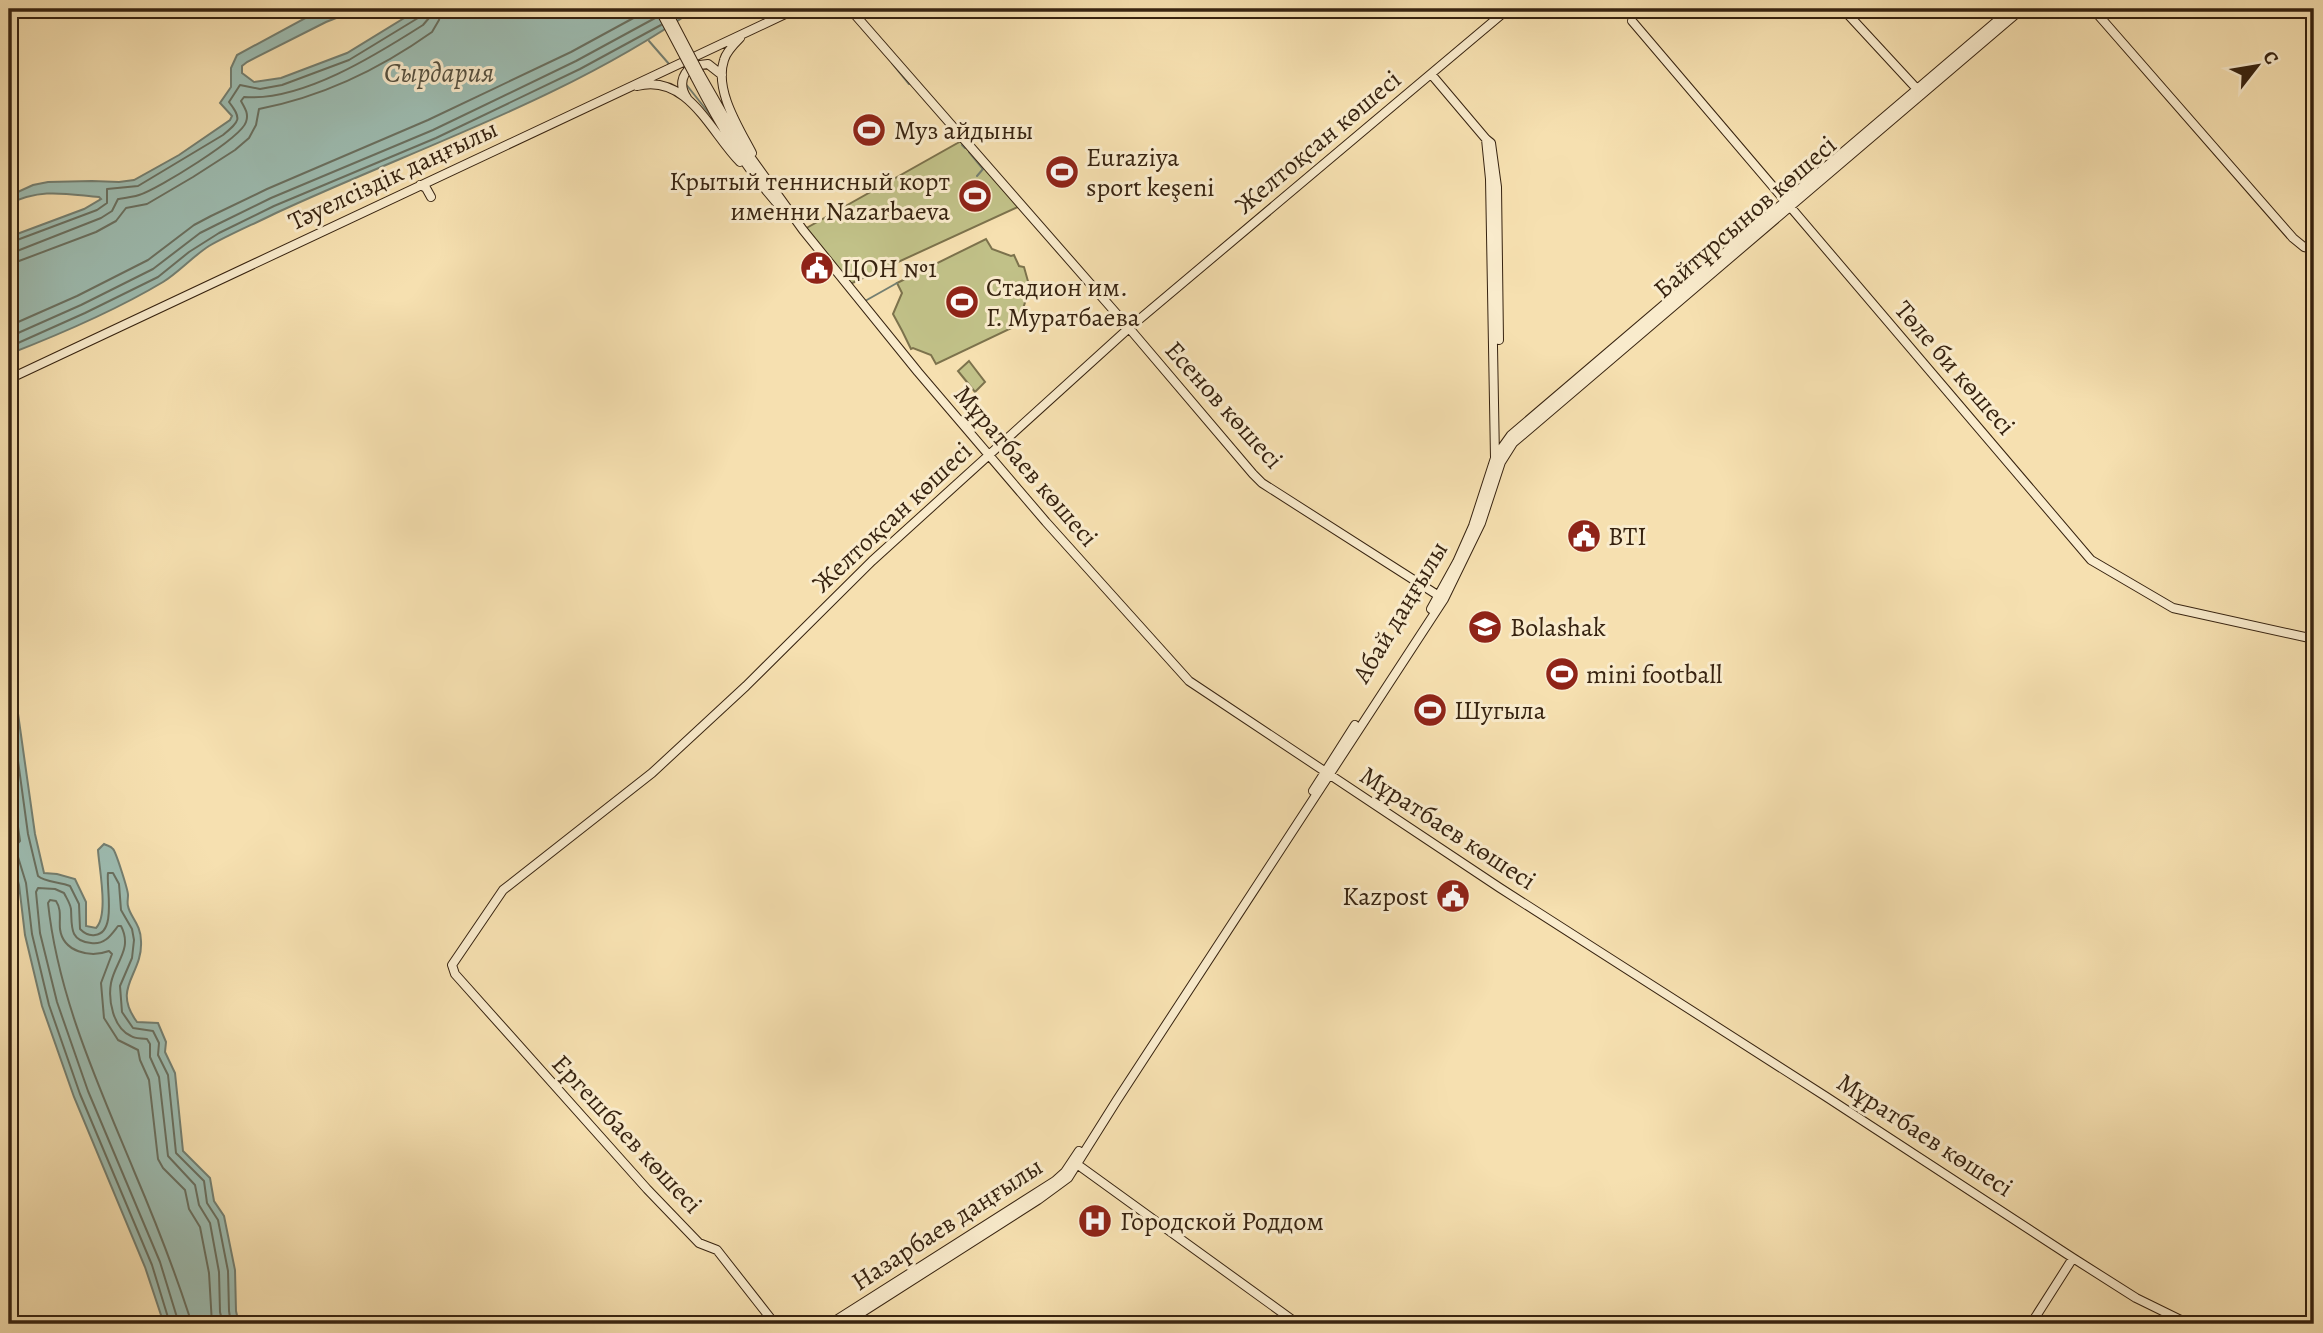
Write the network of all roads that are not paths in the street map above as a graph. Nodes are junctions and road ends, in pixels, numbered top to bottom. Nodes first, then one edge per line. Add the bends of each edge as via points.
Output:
1 (659, 9) edge
2 (666, 9) edge
3 (796, 9) edge
4 (850, 9) edge
5 (1508, 9) edge
6 (1843, 9) edge
7 (2011, 9) edge
8 (2022, 9) edge
9 (2093, 9) edge
10 (1632, 21) dead end
11 (746, 32) junction
12 (1431, 74) junction
13 (722, 75) junction
14 (697, 76) junction
15 (621, 91) junction
16 (1917, 92) junction
17 (691, 103) junction
18 (1489, 141) junction
19 (765, 183) junction
20 (420, 185) junction
21 (431, 197) dead end
22 (1786, 204) junction
23 (2314, 249) edge
24 (1129, 328) junction
25 (9, 379) edge
26 (1500, 423) junction
27 (1520, 428) junction
28 (1501, 447) junction
29 (989, 456) junction
30 (1498, 460) junction
31 (1476, 527) junction
32 (1439, 596) junction
33 (2314, 639) edge
34 (1327, 774) junction
35 (452, 965) joint
36 (1148, 1045) joint
37 (1075, 1163) junction
38 (2073, 1258) junction
39 (775, 1324) edge
40 (830, 1324) edge
41 (844, 1324) edge
42 (1298, 1324) edge
43 (2031, 1324) edge
44 (2189, 1324) edge

1 - 14 street, bridge
2 - 14 street, bridge
3 - 11 street, Тәуелсіздік даңғылы
4 - 24 street, Есенов көшесі
5 - 12 street, Желтоқсан көшесі
6 - 16 street
7 - 16 street, Байтұрсынов көшесі
8 - 16 street, Байтұрсынов көшесі
9 - 23 street via 2292,239
10 - 22 street, Төле би көшесі
11 - 13 street via 728,52
11 - 15 street, Тәуелсіздік даңғылы
12 - 18 street
12 - 24 street, Желтоқсан көшесі
13 - 17 street via 708,64 688,69 682,84
13 - 19 street via 726,97
14 - 19 street via 731,140
15 - 17 street via 662,84
15 - 20 street, Тәуелсіздік даңғылы
16 - 22 street, Байтұрсынов көшесі
17 - 19 street via 736,157
18 - 26 street via 1497,187
18 - 30 street, Абай даңғылы
19 - 29 street, Мұратбаев көшесі
20 - 21 street
20 - 25 street, Тәуелсіздік даңғылы
22 - 27 street, Байтұрсынов көшесі
22 - 30 street, Байтұрсынов көшесі
22 - 33 street, Төле би көшесі via 2091,560 2173,608
24 - 29 street, Желтоқсан көшесі
24 - 32 street, Есенов көшесі via 1262,483
26 - 27 street via 1507,432
26 - 28 street
27 - 28 street, Байтұрсынов көшесі
28 - 30 street
29 - 34 street, Мұратбаев көшесі via 1189,681
29 - 35 street, Желтоқсан көшесі via 652,772 503,890
30 - 31 street, Абай даңғылы
31 - 32 street, Абай даңғылы
31 - 34 street, Абай даңғылы via 1444,599
32 - 34 street, Абай даңғылы
34 - 36 street, Абай даңғылы
34 - 37 street, Абай даңғылы
34 - 38 street, Мұратбаев көшесі
35 - 39 street, Ергешбаев көшесі via 455,974 647,1189 699,1243 717,1250
36 - 37 street, Назарбаев даңғылы
37 - 40 street, Назарбаев даңғылы via 1055,1181
37 - 41 street, Назарбаев даңғылы via 1069,1177 1055,1188
37 - 42 street
38 - 43 street
38 - 44 street, Мұратбаев көшесі via 2136,1298

